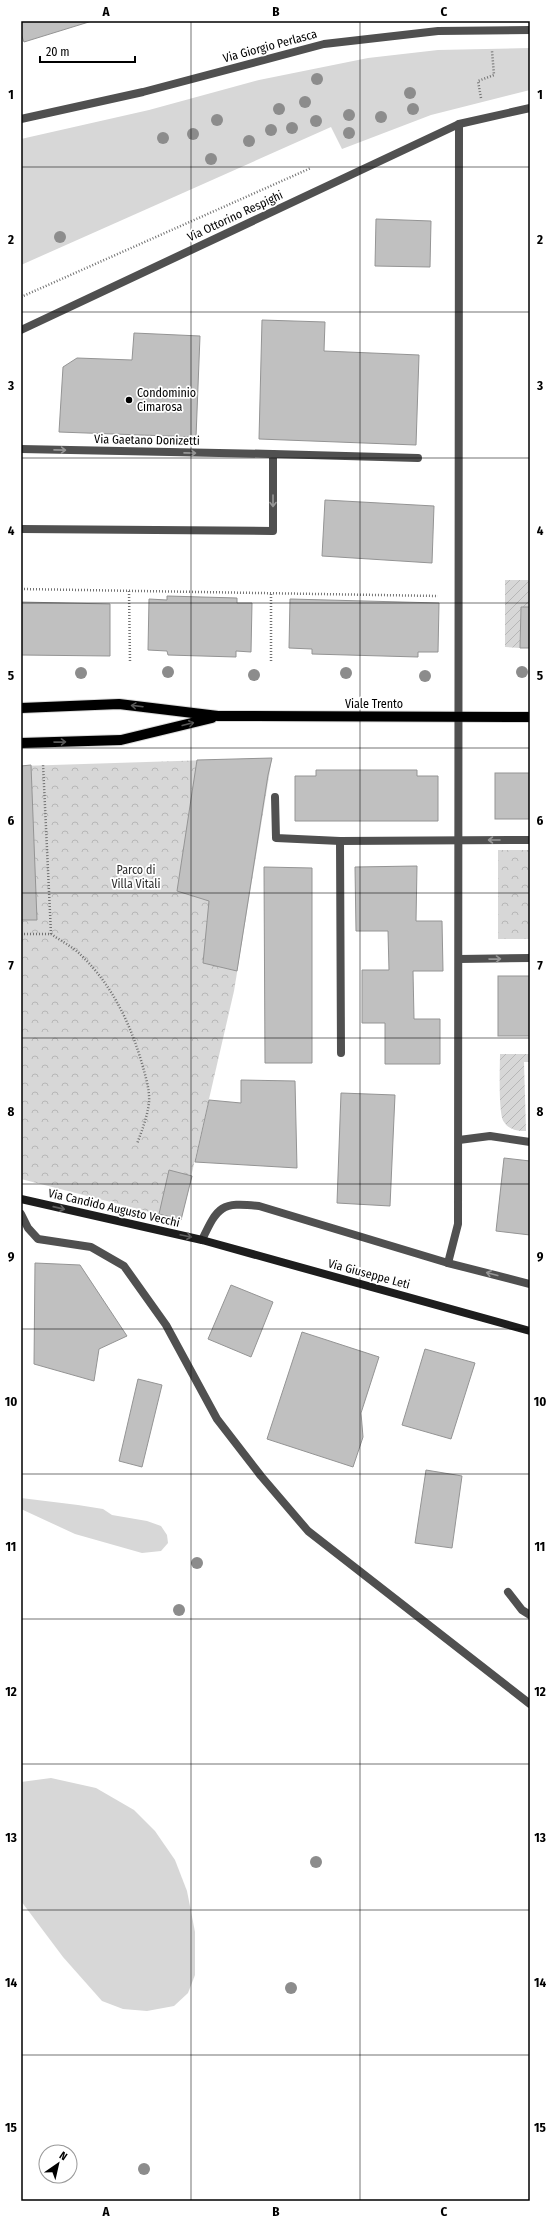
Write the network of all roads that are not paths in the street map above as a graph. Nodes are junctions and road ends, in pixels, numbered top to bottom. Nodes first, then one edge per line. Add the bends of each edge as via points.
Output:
1 (530, 30) edge
2 (530, 108) edge
3 (21, 119) edge
4 (459, 124) junction
5 (21, 330) edge
6 (21, 449) edge
7 (273, 454) junction
8 (418, 458) dead end
9 (21, 528) edge
10 (21, 708) edge
11 (218, 716) junction
12 (458, 717) junction
13 (530, 718) edge
14 (21, 743) edge
15 (276, 797) dead end
16 (459, 840) junction
17 (530, 840) edge
18 (340, 841) junction
19 (530, 958) edge
20 (459, 959) junction
21 (341, 1053) dead end
22 (458, 1140) junction
23 (530, 1142) edge
24 (21, 1199) edge
25 (21, 1214) edge
26 (202, 1240) junction
27 (448, 1263) junction
28 (530, 1284) edge
29 (530, 1331) edge
30 (508, 1592) dead end
31 (530, 1616) edge
32 (530, 1704) edge

1 - 3 street, Via Giorgio Perlasca via 438,31 324,44 143,92
2 - 4 street, Via Ottorino Respighi
4 - 5 street, Via Ottorino Respighi
4 - 12 street
6 -> 7 street, Via Gaetano Donizetti
7 - 8 street, Via Gaetano Donizetti
7 -> 9 street via 273,531
11 -> 10 main road, Viale Trento via 119,704
11 - 12 main road, Viale Trento
14 -> 11 main road, Viale Trento via 121,740
12 - 13 main road, Viale Trento
12 - 16 street
15 - 18 street via 276,838
17 -> 16 street
16 - 18 street
16 - 20 street
18 - 21 street
20 -> 19 street
20 - 22 street
22 - 23 street via 490,1136
22 - 27 street via 458,1224
24 -> 26 main road, Via Candido Augusto Vecchi
25 - 32 street via 28,1228 38,1239 91,1247 124,1266 166,1325 217,1419 308,1531
26 - 27 street via 212,1217 222,1208 238,1204 259,1206
26 - 29 main road, Via Giuseppe Leti
28 -> 27 street
30 - 31 street

